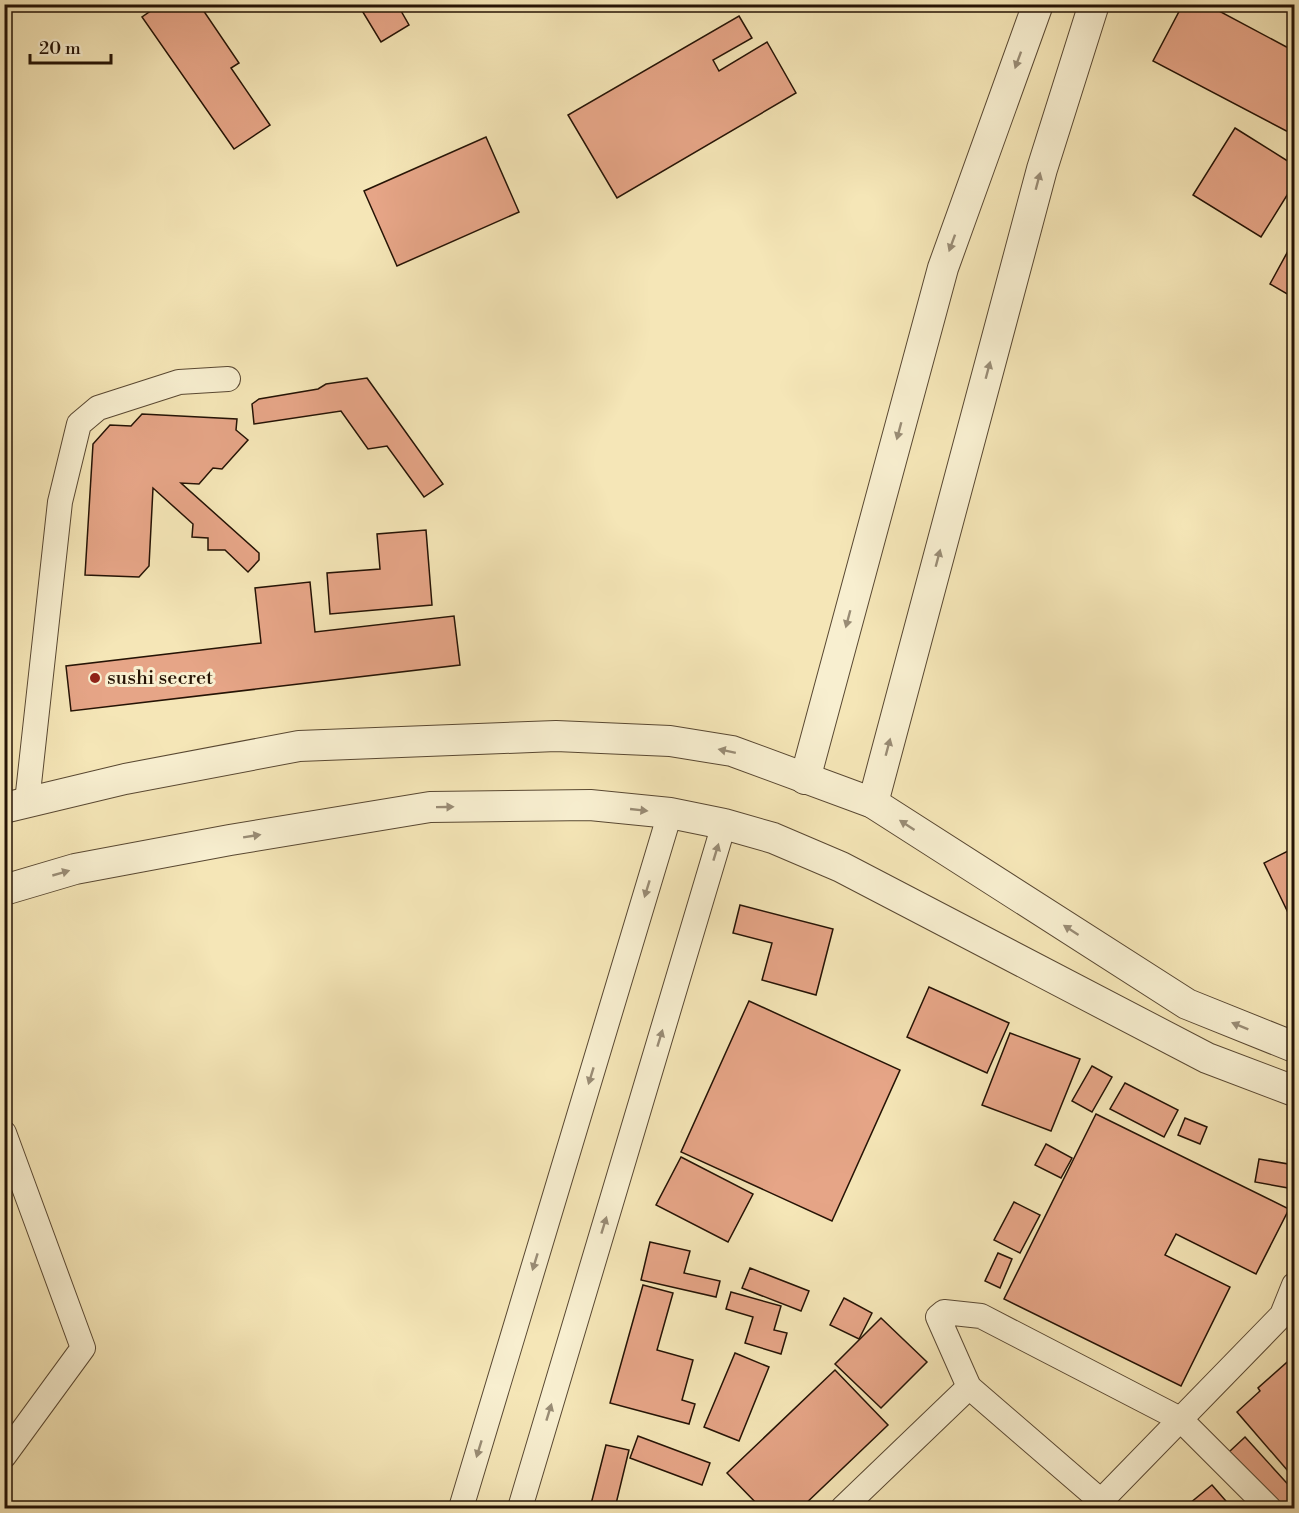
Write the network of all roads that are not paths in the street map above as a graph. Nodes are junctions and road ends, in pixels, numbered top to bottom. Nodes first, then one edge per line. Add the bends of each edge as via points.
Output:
1 (1038, 4) edge
2 (1094, 4) edge
3 (228, 379) dead end
4 (806, 779) junction
5 (873, 803) junction
6 (16, 805) edge
7 (670, 813) junction
8 (724, 824) junction
9 (4, 890) edge
10 (1294, 1047) edge
11 (1294, 1091) edge
12 (4, 1133) edge
13 (1294, 1285) edge
14 (969, 1387) junction
15 (1180, 1419) junction
16 (4, 1456) edge
17 (1097, 1505) edge
18 (461, 1509) edge
19 (520, 1509) edge
20 (843, 1509) edge
21 (1269, 1509) edge

1 -> 4 street via 943,268
5 -> 2 street via 1042,168
3 - 6 street via 179,382 98,408 79,424 60,502
4 - 5 street
4 -> 6 street via 732,752 701,746 556,736 299,746 125,779
10 -> 5 street via 1187,1004
7 - 8 street
9 -> 7 street via 75,869 430,807 590,805
7 -> 18 street
8 - 11 street via 773,838 841,867 1208,1058
19 -> 8 street
12 - 16 street via 83,1347
13 - 15 street via 1282,1315
14 - 15 street via 938,1317 944,1312 981,1316
14 - 17 street
14 - 20 street
15 - 17 street
15 - 21 street

